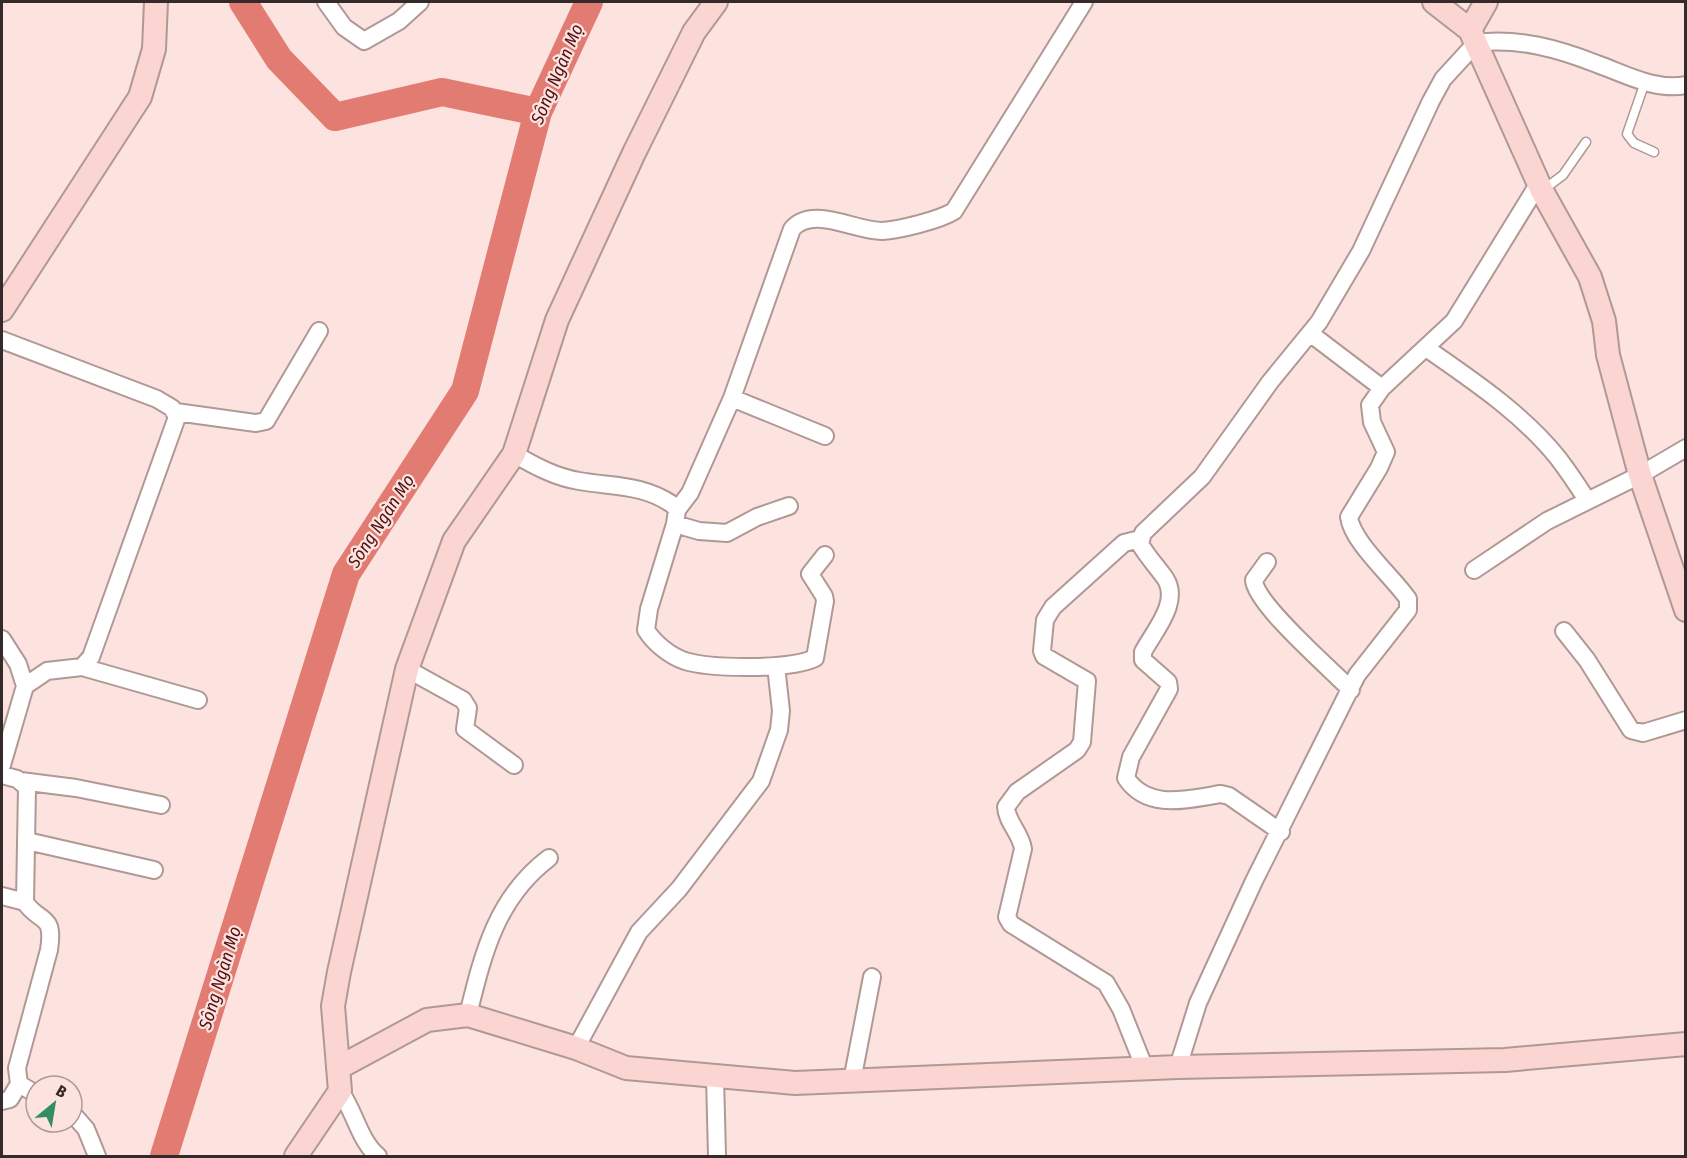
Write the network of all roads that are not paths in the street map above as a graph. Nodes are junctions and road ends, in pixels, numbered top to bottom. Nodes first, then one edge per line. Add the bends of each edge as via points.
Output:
1 (156, 2) edge
2 (326, 2) edge
3 (420, 2) edge
4 (716, 2) edge
5 (1084, 2) edge
6 (1434, 2) edge
7 (1486, 2) edge
8 (1473, 36) junction
9 (1645, 82) junction
10 (1684, 91) edge
11 (1586, 142) dead end
12 (1654, 152) dead end
13 (1540, 187) junction
14 (2, 310) edge
15 (319, 331) dead end
16 (1311, 334) junction
17 (2, 340) edge
18 (1426, 348) junction
19 (1382, 388) junction
20 (732, 398) junction
21 (176, 412) junction
22 (825, 436) dead end
23 (1686, 448) edge
24 (514, 454) junction
25 (1640, 475) junction
26 (1587, 500) junction
27 (789, 506) dead end
28 (676, 517) junction
29 (1140, 539) junction
30 (825, 555) dead end
31 (1267, 562) dead end
32 (1474, 570) dead end
33 (1684, 601) edge
34 (1564, 631) dead end
35 (2, 639) edge
36 (776, 666) junction
37 (82, 667) junction
38 (407, 669) junction
39 (25, 686) junction
40 (1351, 690) junction
41 (198, 700) dead end
42 (1686, 720) edge
43 (2, 765) edge
44 (514, 765) dead end
45 (2, 775) edge
46 (21, 781) junction
47 (161, 806) dead end
48 (1281, 832) junction
49 (27, 841) junction
50 (549, 858) dead end
51 (154, 870) dead end
52 (2, 896) edge
53 (25, 902) junction
54 (872, 977) dead end
55 (468, 1015) junction
56 (1686, 1044) edge
57 (576, 1048) junction
58 (1178, 1067) junction
59 (338, 1068) junction
60 (1145, 1069) junction
61 (715, 1077) junction
62 (852, 1081) junction
63 (19, 1084) junction
64 (24, 1087) edge
65 (340, 1091) junction
66 (2, 1101) edge
67 (84, 1127) edge
68 (97, 1156) edge
69 (296, 1156) edge
70 (378, 1156) edge
71 (717, 1156) edge

1 - 14 street via 154,49 140,97
2 - 3 street via 344,27 364,41 399,21
4 - 24 street via 693,32 557,320
5 - 20 street via 954,211 882,231 816,218 797,223 789,234
6 - 8 street
7 - 8 street
8 - 9 street via 1552,49
8 - 13 street
8 - 16 street via 1431,101 1361,251
9 - 10 street
9 - 12 lane via 1627,134
11 - 13 lane via 1563,175
13 - 18 street via 1454,321
13 - 25 street via 1590,276
15 - 21 street via 266,421
16 - 19 street
16 - 29 street via 1270,382 1202,477 1148,526
17 - 21 street via 157,399
18 - 19 street
18 - 26 street via 1537,435
19 - 40 street via 1370,411 1384,447 1384,458 1349,517 1358,536 1409,604 1406,614 1366,662
20 - 22 street
20 - 28 street
21 - 37 street via 174,431 92,657
23 - 25 street
24 - 28 street via 566,478 638,487 669,502
24 - 38 street via 454,541
25 - 26 street
25 - 33 street
26 - 32 street via 1547,521
27 - 28 street via 727,533 699,531
28 - 36 street via 649,609 646,625 651,638 687,662
29 - 48 street via 1143,550 1170,588 1168,609 1143,652 1143,660 1168,682 1170,689 1131,757 1126,778 1134,790 1165,801 1229,796
29 - 60 street via 1124,543 1053,607 1045,620 1041,651 1044,656 1087,681 1082,742 1072,755 1017,792 1006,807 1023,849 1006,917 1011,924 1106,983
30 - 36 street via 810,574 825,601 817,653 811,660
31 - 40 street via 1254,580 1259,594 1286,627
34 - 42 street via 1631,730 1643,733
35 - 39 street via 18,664
36 - 57 street via 779,730 761,781 679,889 639,932
37 - 39 street via 47,670
37 - 41 street
38 - 44 street via 463,700 468,708 465,729
38 - 59 street via 333,1006
39 - 43 street
40 - 48 street
45 - 46 street
46 - 47 street
46 - 49 street via 29,794
48 - 58 street via 1210,975
49 - 51 street
49 - 53 street
50 - 55 street via 527,877 492,930
52 - 53 street
53 - 63 street via 46,920 51,939 17,1068
54 - 62 street
55 - 57 street
55 - 59 street via 427,1020
56 - 58 street via 1505,1060
57 - 61 street via 626,1068
58 - 60 street
59 - 65 street
60 - 62 street
61 - 62 street via 795,1083
61 - 71 street
63 - 64 street
63 - 66 street via 10,1099
65 - 69 street
65 - 70 street via 351,1106 368,1147
67 - 68 street

